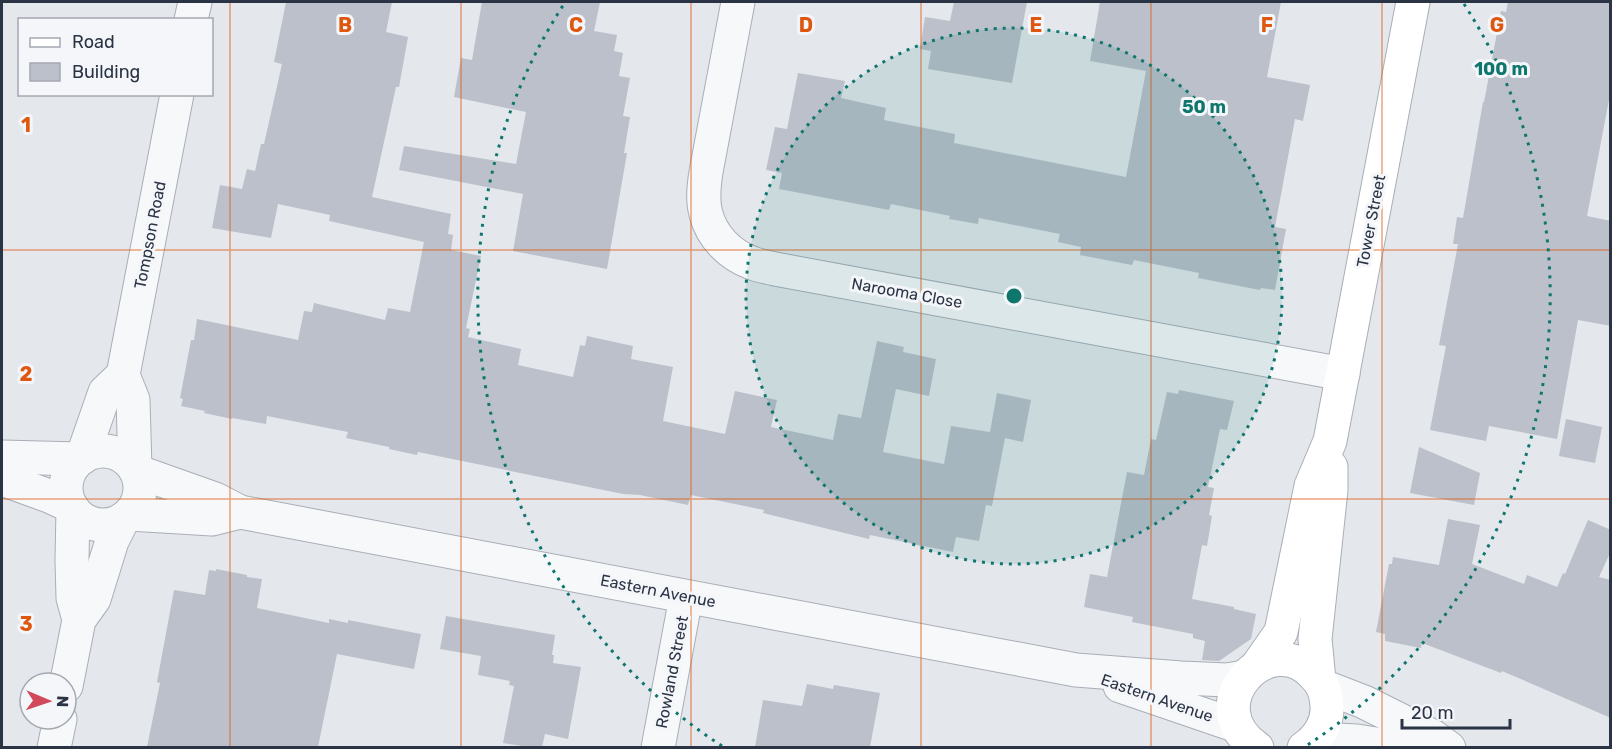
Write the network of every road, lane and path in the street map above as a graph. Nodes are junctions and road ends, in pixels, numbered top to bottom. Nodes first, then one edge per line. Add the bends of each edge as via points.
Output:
1 (195, 2) edge
2 (738, 2) edge
3 (1413, 2) edge
4 (191, 18) edge
5 (177, 96) edge
6 (1343, 374) junction
7 (123, 375) junction
8 (1329, 441) junction
9 (2, 457) edge
10 (81, 459) junction
11 (135, 470) junction
12 (2, 479) edge
13 (72, 508) junction
14 (240, 512) junction
15 (126, 517) junction
16 (686, 597) junction
17 (79, 620) junction
18 (1076, 670) junction
19 (69, 671) edge
20 (1251, 671) junction
21 (1321, 683) junction
22 (57, 731) edge
23 (1245, 738) edge
24 (1309, 743) edge
25 (54, 747) edge
26 (658, 747) edge
27 (1400, 747) edge
28 (1449, 747) edge

1 - 4 street
2 - 6 street, Narooma Close via 704,192 705,213 714,233 729,250 751,263 775,269
3 - 6 main road, Tower Street
5 - 7 street, Tompson Road
6 - 8 main road, Tower Street
7 - 10 street via 105,392
7 - 11 street via 133,400
8 - 20 main road, Tower Street via 1311,486 1281,632
8 - 21 main road, Tower Street via 1331,490 1315,639
9 - 10 street
10 - 11 street via 93,452 111,452 128,460
10 - 13 street via 67,481
11 - 14 street, Eastern Avenue
11 - 15 street via 139,499
12 - 13 street
13 - 15 street via 83,519 96,524 110,524
13 - 17 street via 73,598
14 - 15 street, Eastern Avenue via 212,519
14 - 16 street, Eastern Avenue
15 - 17 street via 112,541 94,599
16 - 18 street, Eastern Avenue
16 - 26 street, Rowland Street
17 - 19 street
18 - 20 street, Eastern Avenue via 1227,680
18 - 23 street, Eastern Avenue
20 - 21 main road via 1274,660 1292,660 1307,668
20 - 23 main road, Tower Street via 1236,692 1233,709
21 - 24 main road, Tower Street via 1328,713 1322,730
21 - 28 street
22 - 25 street
24 - 27 street via 1357,741

